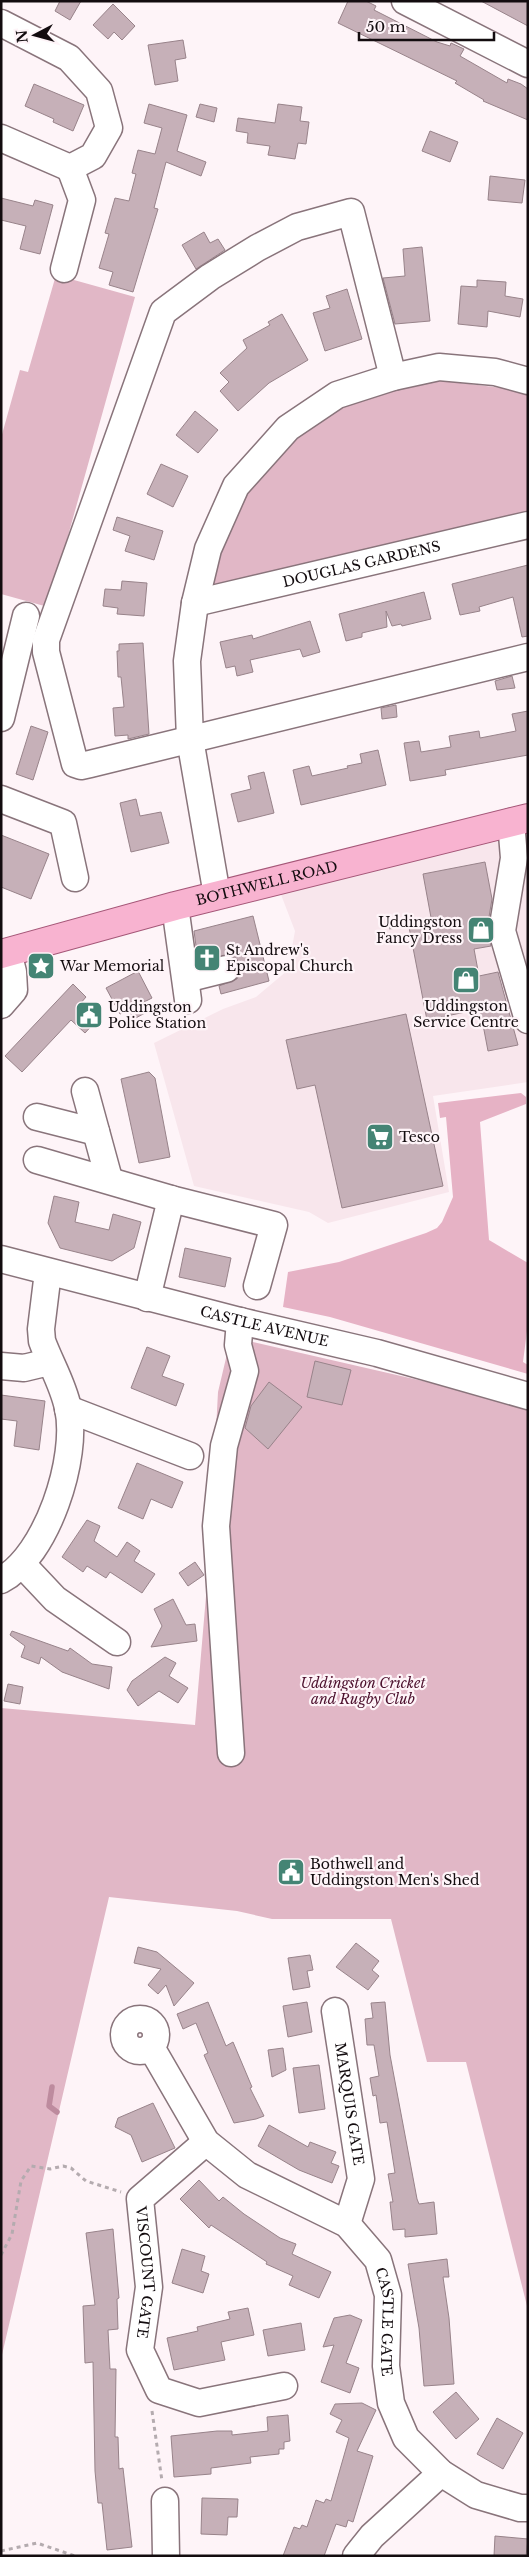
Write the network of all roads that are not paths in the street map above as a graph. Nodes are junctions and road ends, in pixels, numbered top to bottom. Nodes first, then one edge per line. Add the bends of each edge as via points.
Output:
1 (405, 1) edge
2 (1, 23) edge
3 (528, 64) edge
4 (1, 138) edge
5 (70, 168) junction
6 (64, 269) dead end
7 (393, 377) junction
8 (528, 381) edge
9 (528, 525) edge
10 (195, 603) junction
11 (26, 616) dead end
12 (528, 657) edge
13 (1, 718) edge
14 (190, 739) junction
15 (1, 799) edge
16 (519, 820) edge
17 (75, 878) dead end
18 (217, 895) junction
19 (175, 906) junction
20 (4, 953) edge
21 (226, 969) dead end
22 (1, 1004) edge
23 (528, 1020) edge
24 (85, 1091) dead end
25 (37, 1117) dead end
26 (96, 1132) junction
27 (37, 1160) dead end
28 (110, 1179) junction
29 (171, 1199) junction
30 (1, 1259) edge
31 (48, 1272) junction
32 (257, 1286) dead end
33 (147, 1298) junction
34 (240, 1321) junction
35 (49, 1362) junction
36 (1, 1366) edge
37 (528, 1396) edge
38 (68, 1408) junction
39 (190, 1456) dead end
40 (22, 1564) junction
41 (1, 1580) edge
42 (117, 1642) dead end
43 (231, 1753) dead end
44 (335, 2011) dead end
45 (151, 2047) dead end
46 (206, 2142) junction
47 (346, 2224) junction
48 (284, 2386) dead end
49 (441, 2473) junction
50 (165, 2502) road end
51 (528, 2508) edge
52 (166, 2556) edge
53 (356, 2556) edge

1 - 3 street
2 - 5 street via 68,58 99,91 109,128 93,156
4 - 5 street
5 - 6 street via 82,200
7 - 8 street via 439,366 495,372
7 - 10 street via 337,396 288,428 236,486 208,549
7 - 14 street via 351,212 298,227 257,248 163,312 47,634 46,645 71,754 77,766
9 - 10 street, DOUGLAS GARDENS
10 - 14 street via 187,661
11 - 13 street
12 - 14 street
14 - 18 street
15 - 17 street via 63,823
16 - 18 main road, BOTHWELL ROAD
16 - 23 street via 502,931
18 - 19 main road, BOTHWELL ROAD
19 - 20 main road, BOTHWELL ROAD
19 - 21 street via 187,990
20 - 22 street via 13,972 14,990
24 - 26 street
25 - 26 street
26 - 28 street
27 - 28 street
28 - 29 street
29 - 32 street via 274,1225
29 - 33 street
30 - 31 street, CASTLE AVENUE
31 - 33 street, CASTLE AVENUE
31 - 35 street via 41,1329
33 - 34 street, CASTLE AVENUE
34 - 37 street, CASTLE AVENUE via 377,1353
34 - 43 street via 238,1345 245,1371 224,1446 216,1526
35 - 36 street via 24,1368
35 - 38 street
38 - 39 street
38 - 40 street via 72,1441 60,1490 50,1522
40 - 41 street
40 - 42 street via 55,1599
44 - 47 street, MARQUIS GATE via 361,2179
45 - 46 street, CASTLE GATE
46 - 47 street, CASTLE GATE via 247,2175
46 - 48 street, VISCOUNT GATE via 140,2199 149,2287 140,2350 159,2390 199,2403
47 - 49 street, CASTLE GATE via 378,2260 388,2295 386,2366 391,2403 406,2438
49 - 51 street, CASTLE GATE via 476,2495
49 - 53 street via 372,2536
50 - 52 street

